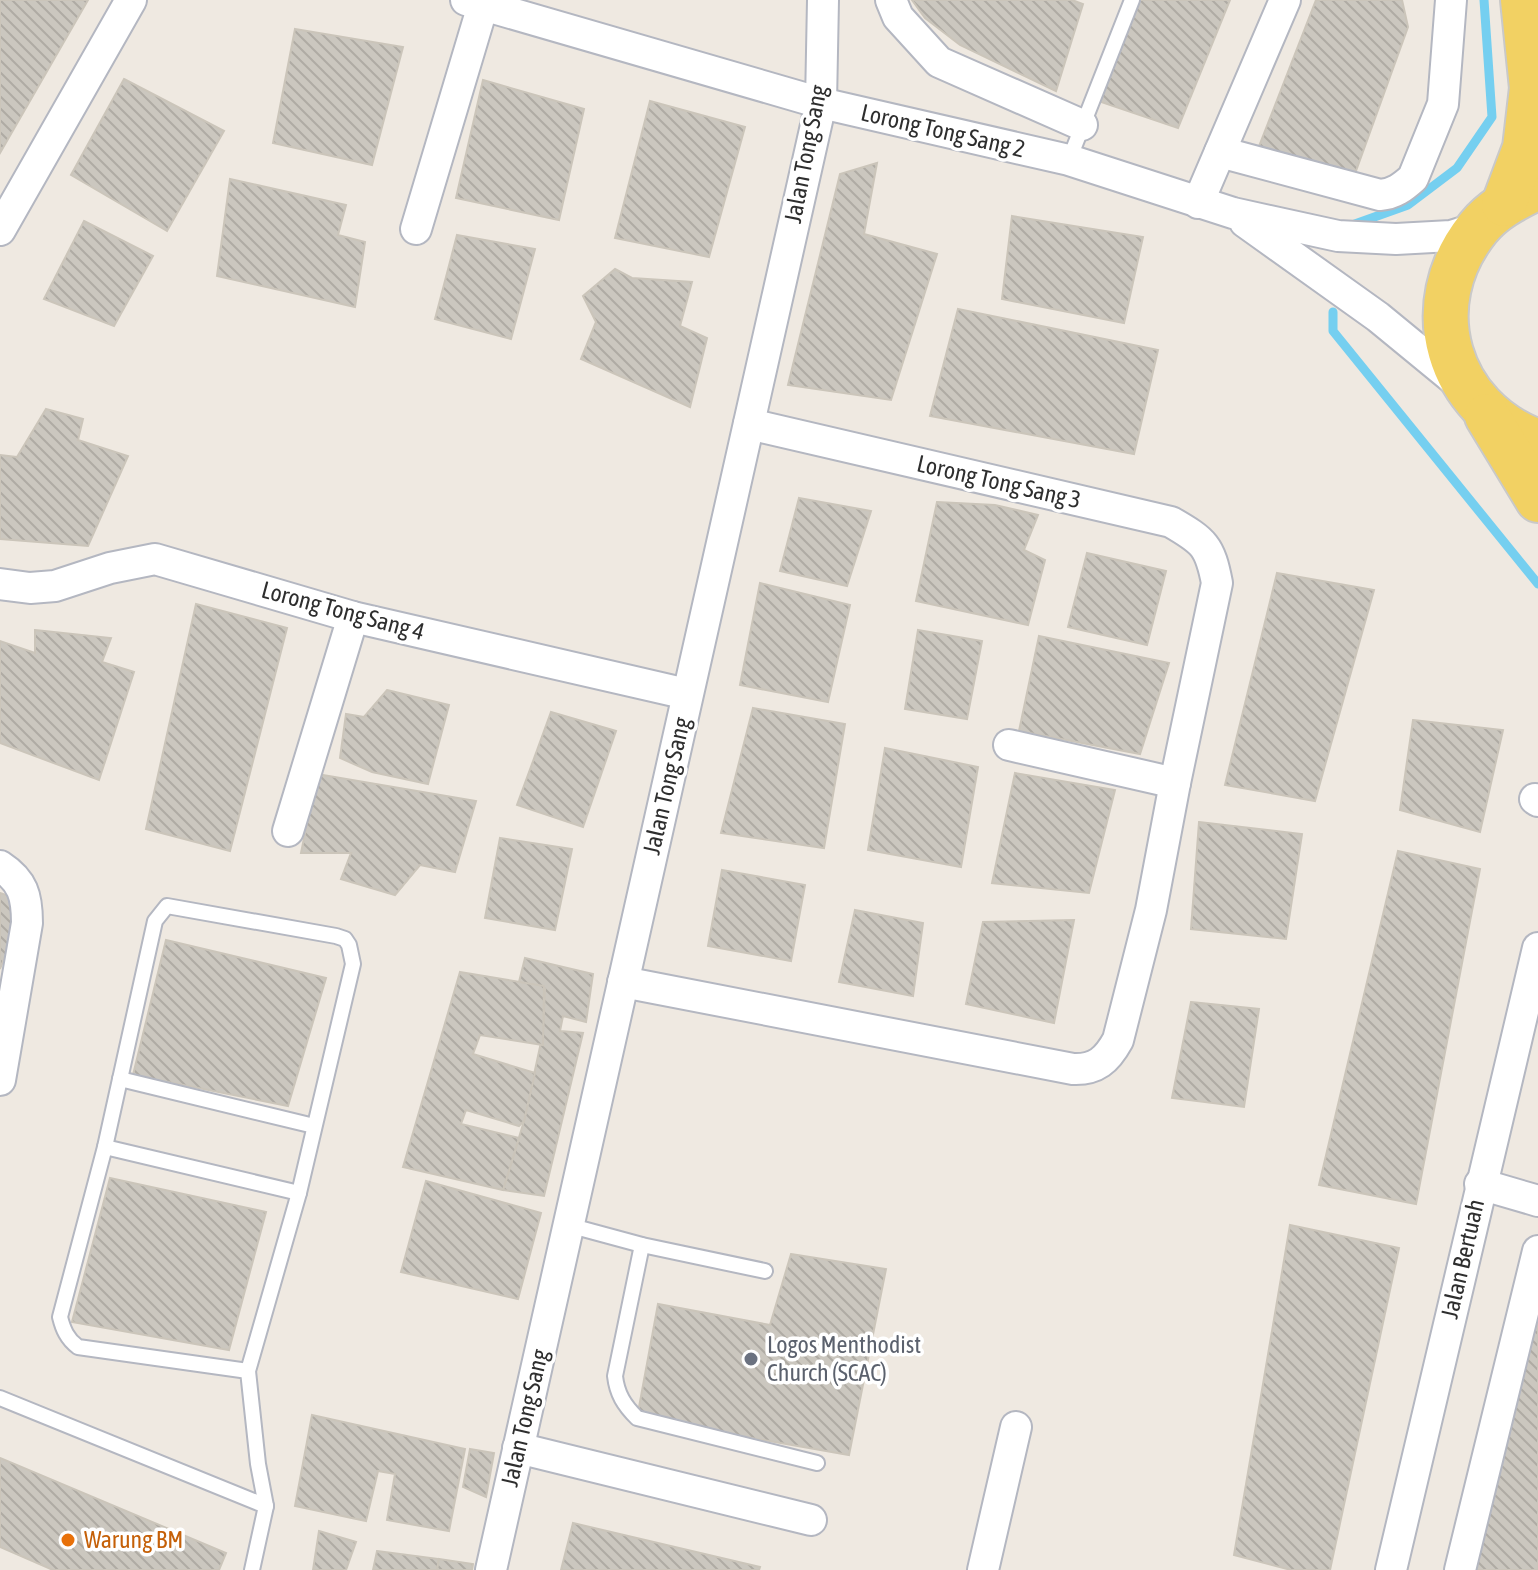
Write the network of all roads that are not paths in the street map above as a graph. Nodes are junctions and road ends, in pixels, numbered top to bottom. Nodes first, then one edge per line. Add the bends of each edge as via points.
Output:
1 (131, 0) edge
2 (823, 0) edge
3 (891, 0) edge
4 (1132, 0) edge
5 (1285, 0) edge
6 (1451, 0) edge
7 (1523, 0) edge
8 (475, 2) edge
9 (821, 103) junction
10 (1082, 125) junction
11 (1220, 152) junction
12 (1069, 160) junction
13 (1198, 203) junction
14 (1506, 207) edge
15 (1233, 213) junction
16 (416, 229) dead end
17 (0, 230) edge
18 (1475, 400) junction
19 (749, 424) junction
20 (1538, 442) edge
21 (1538, 500) edge
22 (0, 584) edge
23 (353, 617) junction
24 (687, 694) junction
25 (1009, 745) dead end
26 (1175, 783) junction
27 (288, 831) dead end
28 (0, 866) edge
29 (1538, 948) edge
30 (623, 982) junction
31 (5, 1026) edge
32 (120, 1079) junction
33 (0, 1080) edge
34 (314, 1126) junction
35 (105, 1147) junction
36 (1480, 1184) junction
37 (299, 1193) junction
38 (1538, 1201) edge
39 (568, 1225) junction
40 (642, 1245) junction
41 (1538, 1251) edge
42 (765, 1271) dead end
43 (248, 1371) junction
44 (0, 1398) edge
45 (1016, 1427) dead end
46 (518, 1448) junction
47 (817, 1463) dead end
48 (266, 1506) junction
49 (811, 1520) dead end
50 (252, 1570) edge
51 (491, 1570) edge
52 (983, 1570) edge
53 (1391, 1570) edge
54 (1460, 1570) edge

1 - 17 street
2 - 9 street, Jalan Tong Sang
3 - 10 street via 898,17 939,62
4 - 10 lane
5 - 11 street
6 - 11 street via 1443,104 1413,178 1403,186 1380,195
7 - 14 main road via 1532,88 1525,148
8 - 9 street, Lorong Tong Sang 2
8 - 16 street
9 - 12 street, Lorong Tong Sang 2
9 - 19 street, Jalan Tong Sang
10 - 12 lane
11 - 13 street
12 - 13 street, Lorong Tong Sang 2
13 - 15 street, Lorong Tong Sang 2
14 - 15 street, Lorong Tong Sang 2 via 1451,236 1396,239 1338,236
14 - 18 main road via 1458,257 1447,290 1445,325 1452,359
15 - 18 street, Lorong Tong Sang 2 via 1378,317
18 - 20 main road via 1515,434
18 - 21 main road
19 - 24 street, Jalan Tong Sang
19 - 26 street, Lorong Tong Sang 3 via 1171,522 1194,536 1212,556 1217,583
22 - 23 street, Lorong Tong Sang 4 via 55,586 155,559
23 - 24 street, Lorong Tong Sang 4
23 - 27 street
24 - 30 street, Jalan Tong Sang
25 - 26 street
26 - 30 street via 1151,910 1118,1040 1110,1054 1086,1070
28 - 31 street via 14,875 27,902
29 - 36 street, Jalan Bertuah
30 - 39 street, Jalan Tong Sang
31 - 33 street
32 - 34 lane
32 - 34 lane via 155,921 167,906 336,936 349,945 353,964
32 - 35 lane
34 - 37 lane
35 - 37 lane
35 - 43 lane via 60,1317 67,1337 78,1347
36 - 38 street
36 - 53 street, Jalan Bertuah
37 - 43 lane
39 - 40 lane
39 - 46 street, Jalan Tong Sang
40 - 42 lane
40 - 47 lane via 615,1376 626,1406 637,1418
41 - 54 street
43 - 48 lane
44 - 48 lane
45 - 52 street
46 - 49 street
46 - 51 street, Jalan Tong Sang
48 - 50 lane

